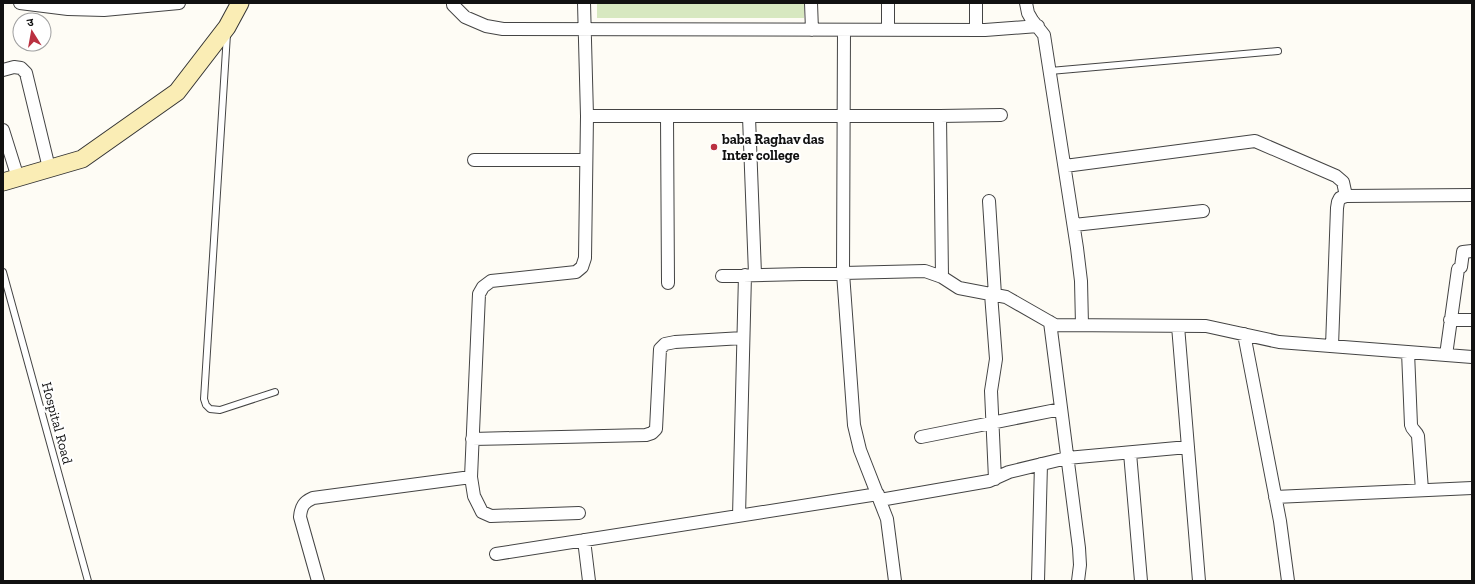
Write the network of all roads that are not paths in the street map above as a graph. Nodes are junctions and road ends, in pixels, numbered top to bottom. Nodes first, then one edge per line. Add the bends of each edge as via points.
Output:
1 (20, 3) edge
2 (179, 3) edge
3 (240, 3) edge
4 (453, 3) edge
5 (584, 3) edge
6 (811, 3) edge
7 (888, 3) edge
8 (976, 3) edge
9 (1026, 3) edge
10 (227, 26) junction
11 (1038, 26) junction
12 (585, 29) junction
13 (812, 30) junction
14 (844, 30) junction
15 (888, 30) junction
16 (976, 30) junction
17 (1278, 51) dead end
18 (3, 70) edge
19 (1050, 71) junction
20 (1001, 115) dead end
21 (587, 116) junction
22 (749, 116) junction
23 (844, 116) junction
24 (940, 116) junction
25 (667, 117) junction
26 (3, 130) edge
27 (474, 160) dead end
28 (586, 160) junction
29 (1065, 166) junction
30 (49, 168) junction
31 (11, 180) edge
32 (1346, 196) junction
33 (1472, 196) edge
34 (989, 201) dead end
35 (1203, 211) dead end
36 (1074, 225) junction
37 (1472, 251) edge
38 (3, 272) edge
39 (842, 273) junction
40 (750, 274) junction
41 (722, 276) dead end
42 (942, 277) junction
43 (4, 283) edge
44 (668, 283) dead end
45 (993, 294) junction
46 (1450, 320) junction
47 (1472, 320) edge
48 (1050, 322) junction
49 (1082, 326) junction
50 (1178, 326) junction
51 (1244, 334) junction
52 (743, 338) junction
53 (1332, 346) junction
54 (1408, 352) junction
55 (1446, 354) junction
56 (1472, 357) edge
57 (275, 392) dead end
58 (1061, 410) junction
59 (992, 423) junction
60 (921, 437) dead end
61 (472, 438) junction
62 (1188, 447) junction
63 (1130, 452) junction
64 (1067, 458) junction
65 (1041, 464) junction
66 (470, 477) junction
67 (995, 479) junction
68 (1472, 488) edge
69 (1422, 490) junction
70 (879, 497) junction
71 (1275, 497) junction
72 (579, 513) dead end
73 (739, 516) junction
74 (584, 540) junction
75 (496, 554) dead end
76 (88, 581) edge
77 (318, 581) edge
78 (589, 581) edge
79 (895, 581) edge
80 (1038, 581) edge
81 (1078, 581) edge
82 (1141, 581) edge
83 (1199, 581) edge
84 (1288, 581) edge

1 - 2 street via 104,10
3 - 10 main road
4 - 12 street via 465,17 503,30
5 - 12 street
6 - 13 street
7 - 15 street
8 - 16 street
9 - 11 street via 1028,13
10 - 30 main road via 177,92 82,158
10 - 57 lane via 204,399 210,409 220,410
11 - 16 street
11 - 19 street via 1044,35
12 - 13 street
12 - 21 street
13 - 14 street
14 - 15 street
14 - 23 street
15 - 16 street
17 - 19 lane
18 - 30 street via 14,67 21,68 26,73
19 - 29 street
20 - 24 street
21 - 25 street
21 - 28 street
22 - 23 street
22 - 25 street
22 - 40 street
23 - 24 street
23 - 39 street
24 - 42 street
25 - 44 street
26 - 31 street
27 - 28 street
28 - 61 street via 585,258 582,267 576,272 491,281 479,294
29 - 32 street via 1255,141 1336,176 1342,182
29 - 36 street
30 - 31 main road
32 - 33 street
32 - 53 street via 1340,198 1337,208
34 - 45 street
35 - 36 street
36 - 49 street
37 - 46 street via 1463,253 1461,267 1457,273
38 - 43 lane, Hospital Road
39 - 40 street
39 - 42 street via 925,271
39 - 70 street via 854,425
40 - 41 street
40 - 52 street
42 - 45 street via 959,288
43 - 76 lane, Hospital Road
45 - 48 street via 1006,297
45 - 59 street via 996,359 991,391
46 - 47 street
46 - 55 street
48 - 49 street via 1055,325
48 - 58 street
49 - 50 street
50 - 51 street via 1206,326
50 - 62 street
51 - 53 street via 1279,342
51 - 71 street
52 - 61 street via 675,342 665,344 660,349 656,429 652,433
52 - 73 street
53 - 54 street
54 - 55 street
54 - 69 street via 1411,425 1418,436
55 - 56 street
58 - 59 street
58 - 64 street
59 - 60 street
59 - 67 street
61 - 66 street
62 - 63 street
62 - 83 street
63 - 64 street
63 - 82 street
64 - 65 street
64 - 81 street via 1079,548
65 - 67 street via 1009,472
65 - 80 street
66 - 72 street via 474,496 482,512 491,516
66 - 77 street via 314,498 305,502 300,509 300,517
67 - 70 street
68 - 69 street
69 - 71 street
70 - 73 street
70 - 79 street via 889,528
71 - 84 street
73 - 74 street
74 - 75 street
74 - 78 street

